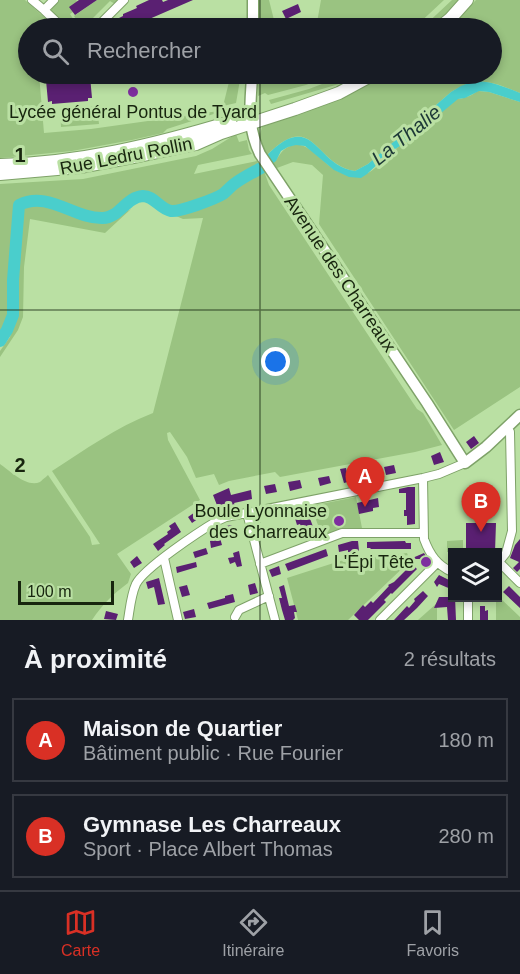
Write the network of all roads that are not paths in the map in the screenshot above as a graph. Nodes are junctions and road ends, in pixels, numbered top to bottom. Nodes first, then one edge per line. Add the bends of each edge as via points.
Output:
1 (32, 0) edge
2 (54, 0) edge
3 (124, 0) edge
4 (253, 0) edge
5 (467, 0) edge
6 (44, 10) junction
7 (52, 18) edge
8 (106, 18) edge
9 (253, 18) edge
10 (451, 18) edge
11 (252, 84) edge
12 (350, 84) edge
13 (250, 120) junction
14 (0, 165) edge
15 (0, 174) edge
16 (520, 415) edge
17 (507, 428) junction
18 (510, 462) junction
19 (520, 462) edge
20 (465, 463) junction
21 (423, 478) junction
22 (247, 513) junction
23 (516, 531) edge
24 (423, 533) junction
25 (164, 558) junction
26 (502, 558) edge
27 (437, 563) junction
28 (260, 564) junction
29 (502, 567) edge
30 (448, 569) edge
31 (520, 583) edge
32 (268, 596) junction
33 (468, 602) edge
34 (235, 617) dead end
35 (128, 620) edge
36 (178, 620) edge
37 (275, 620) edge
38 (380, 620) edge
39 (468, 620) edge

1 - 6 street
2 - 6 street
3 - 8 street
4 - 9 main road
5 - 10 main road
6 - 7 street
11 - 13 main road, Avenue des Charreaux
12 - 13 main road
13 - 14 main road, Rue Ledru Rollin via 130,149
13 - 15 main road, Rue Ledru Rollin via 196,144 57,170
13 - 20 main road, Avenue des Charreaux via 261,156
16 - 17 main road
17 - 18 street
17 - 20 main road
18 - 19 street
18 - 23 street
20 - 21 street
21 - 22 street
21 - 24 street
22 - 25 street via 217,521
22 - 28 street
23 - 26 street
24 - 27 street
24 - 28 street via 342,533
25 - 35 street via 137,582
25 - 36 street
27 - 30 street
27 - 38 street
28 - 32 street
29 - 31 street
32 - 34 street via 239,610
32 - 37 street
33 - 39 street

